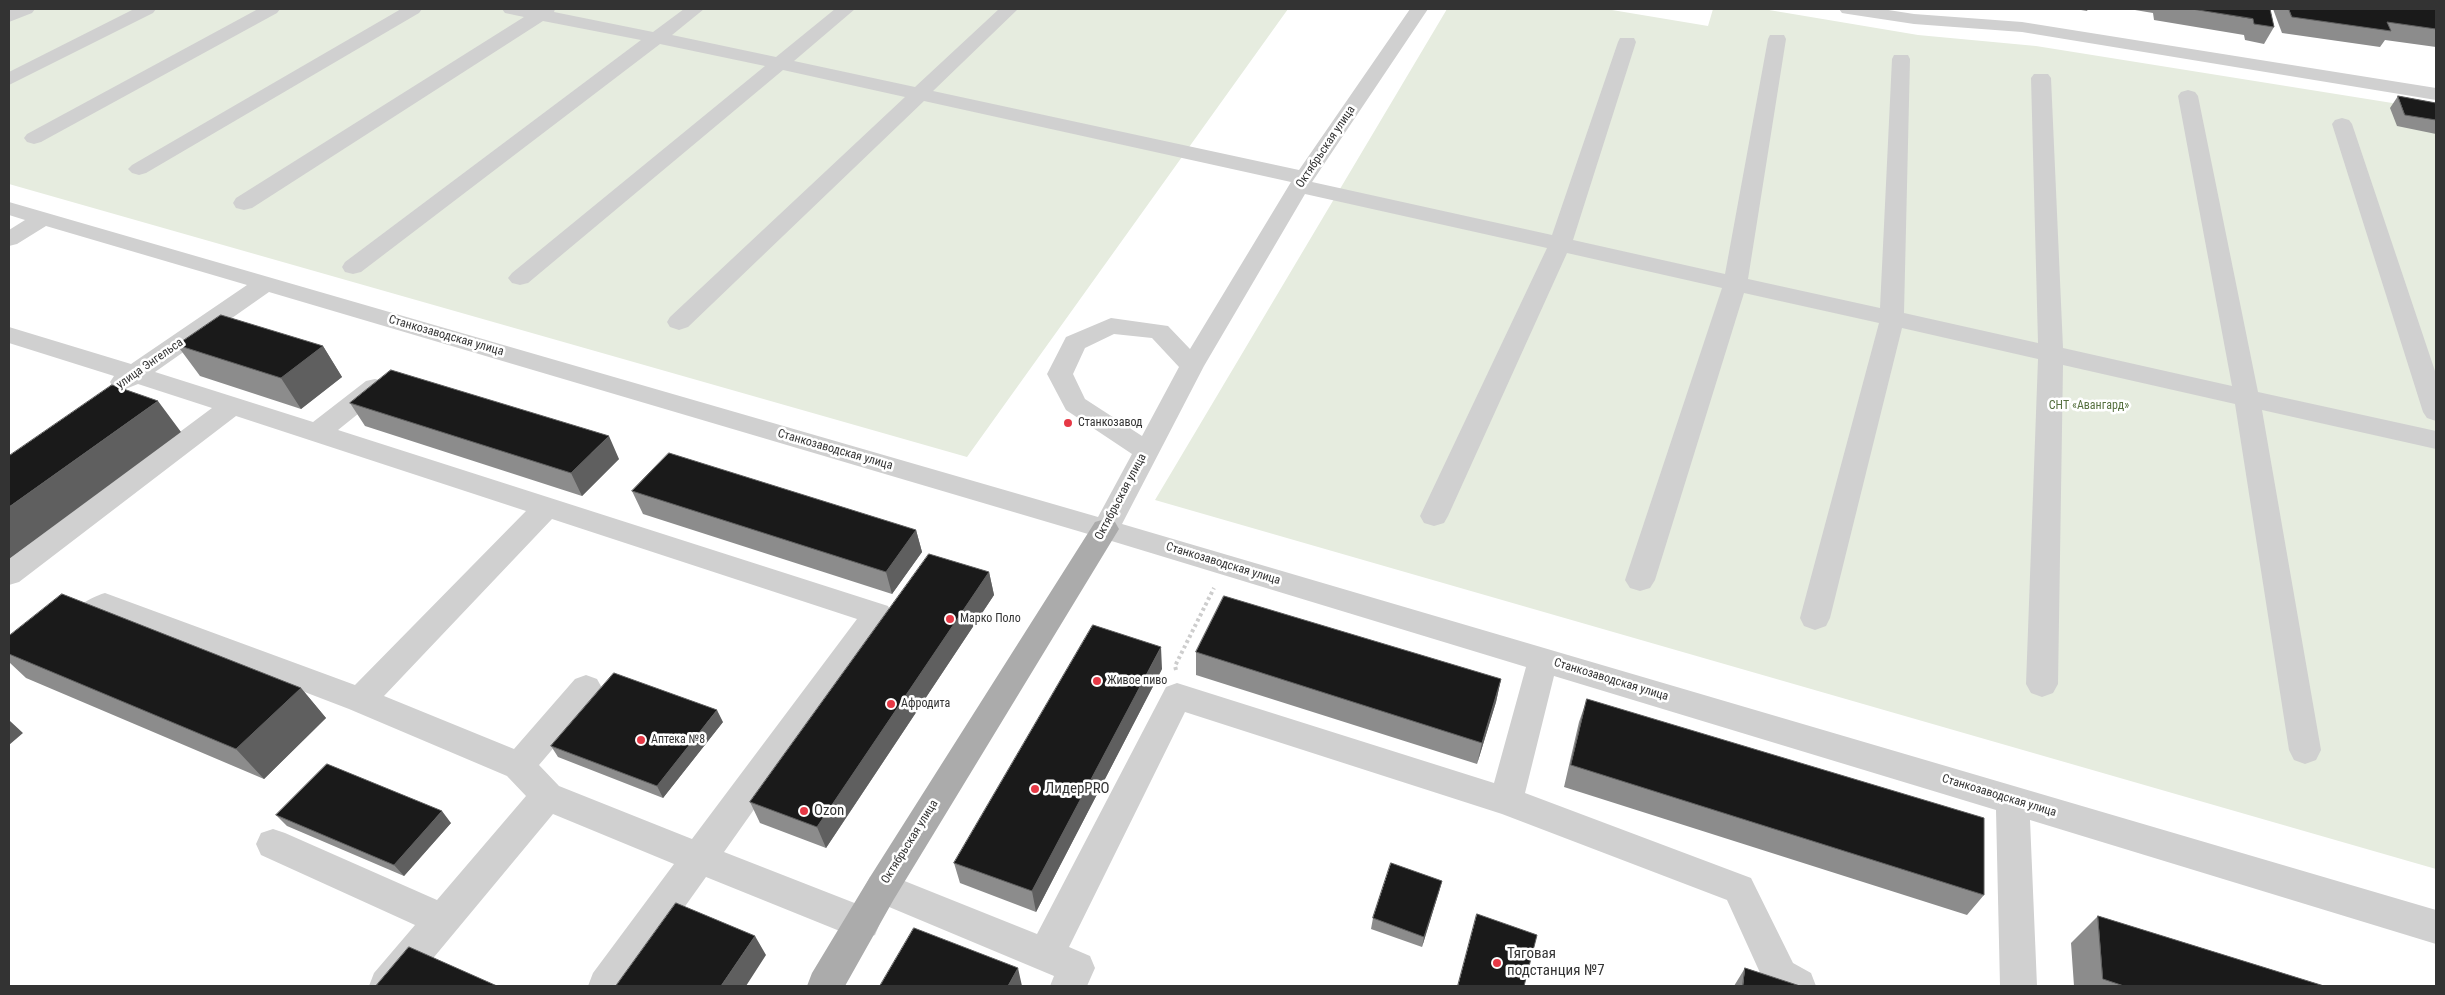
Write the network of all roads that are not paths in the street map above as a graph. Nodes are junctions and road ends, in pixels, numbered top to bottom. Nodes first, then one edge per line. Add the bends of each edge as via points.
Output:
1 (26, 9) edge
2 (147, 9) edge
3 (271, 9) edge
4 (413, 9) edge
5 (511, 9) edge
6 (694, 9) edge
7 (846, 9) edge
8 (1009, 9) edge
9 (1419, 9) edge
10 (1848, 9) edge
11 (544, 12) edge
12 (9, 17) edge
13 (656, 38) junction
14 (1777, 39) dead end
15 (1627, 42) dead end
16 (1901, 59) dead end
17 (780, 64) junction
18 (2041, 78) dead end
19 (9, 79) edge
20 (2436, 94) edge
21 (920, 95) junction
22 (2188, 96) dead end
23 (2342, 124) dead end
24 (34, 138) dead end
25 (139, 169) dead end
26 (1302, 182) junction
27 (244, 203) dead end
28 (9, 208) edge
29 (43, 218) junction
30 (9, 239) edge
31 (1560, 244) junction
32 (353, 266) dead end
33 (520, 278) dead end
34 (266, 283) junction
35 (1735, 284) junction
36 (1892, 319) junction
37 (679, 322) dead end
38 (9, 335) edge
39 (2051, 354) junction
40 (1192, 366) junction
41 (135, 374) junction
42 (375, 387) edge
43 (104, 396) edge
44 (2247, 398) junction
45 (233, 405) junction
46 (2436, 412) edge
47 (317, 433) junction
48 (2436, 440) edge
49 (1146, 451) junction
50 (547, 507) junction
51 (1434, 516) dead end
52 (1105, 529) junction
53 (9, 574) edge
54 (1640, 580) dead end
55 (1815, 618) dead end
56 (51, 647) edge
57 (1543, 660) junction
58 (2042, 684) dead end
59 (586, 688) dead end
60 (360, 700) junction
61 (2305, 750) dead end
62 (518, 766) junction
63 (547, 796) junction
64 (2012, 800) junction
65 (1506, 801) junction
66 (273, 844) dead end
67 (699, 858) junction
68 (882, 888) junction
69 (443, 920) junction
70 (862, 923) junction
71 (2436, 927) edge
72 (1045, 956) junction
73 (387, 986) edge
74 (606, 986) edge
75 (825, 986) edge
76 (1068, 986) edge
77 (1798, 986) edge
78 (2018, 986) edge

1 - 12 street
2 - 19 street
3 - 24 street
4 - 25 street
5 - 11 street
6 - 13 street
7 - 17 street
8 - 21 street
9 - 26 street, Октябрьская улица
10 - 20 street via 1914,19 2022,27
11 - 13 street
11 - 27 street
13 - 17 street
13 - 32 street
14 - 35 street
15 - 31 street
16 - 36 street
17 - 21 street
17 - 33 street
18 - 39 street
21 - 26 street
21 - 37 street
22 - 44 street
23 - 46 street
26 - 31 street
26 - 40 street, Октябрьская улица
28 - 29 street, Станкозаводская улица
29 - 30 street
29 - 34 street, Станкозаводская улица
31 - 35 street
31 - 51 street
34 - 41 street, улица Энгельса
34 - 52 street, Станкозаводская улица
35 - 36 street
35 - 54 street
36 - 39 street
36 - 55 street
38 - 41 street
39 - 44 street
39 - 58 street
40 - 49 street, Октябрьская улица
40 - 49 street via 1159,331 1111,326 1075,343 1060,374 1075,404
41 - 43 street, улица Энгельса
41 - 45 street
42 - 47 street
44 - 48 street
44 - 61 street
45 - 47 street
45 - 53 street
47 - 50 street
49 - 52 street, Октябрьская улица
50 - 60 street
50 - 67 street via 877,614
52 - 57 street, Станкозаводская улица
52 - 68 main road, Октябрьская улица
56 - 60 street via 105,604
57 - 64 street, Станкозаводская улица
57 - 65 street
59 - 62 street
60 - 62 street
62 - 63 street
63 - 67 street
63 - 69 street
64 - 71 street, Станкозаводская улица
64 - 78 street
65 - 72 street via 1177,696
65 - 77 street via 1739,889 1780,976
66 - 69 street
67 - 70 street
67 - 74 street
68 - 70 main road, Октябрьская улица
68 - 72 street
69 - 73 street
70 - 75 main road, Октябрьская улица
72 - 76 street via 1077,968

